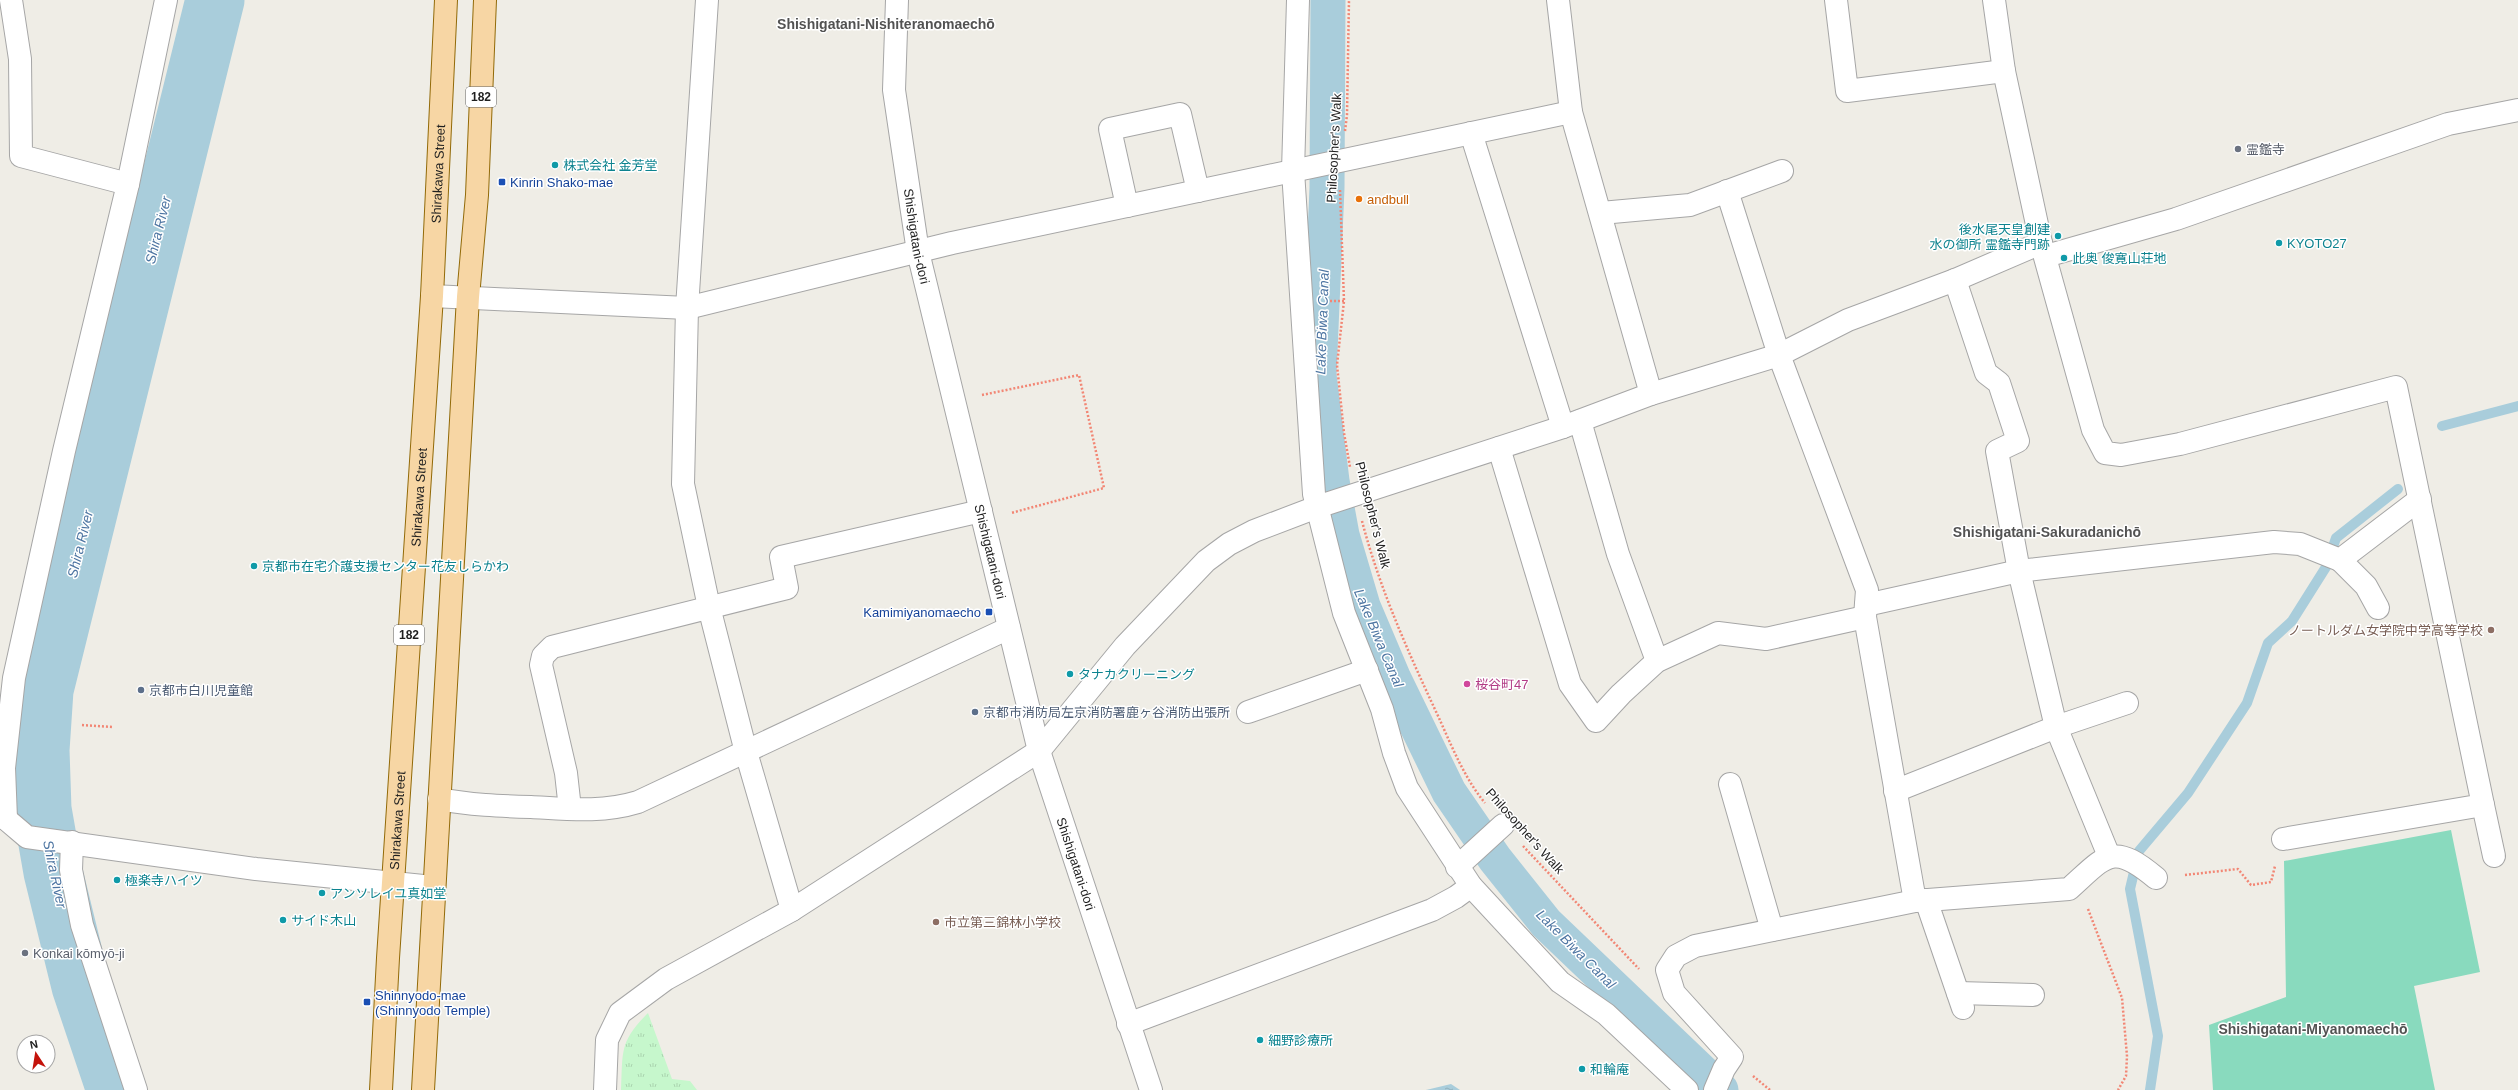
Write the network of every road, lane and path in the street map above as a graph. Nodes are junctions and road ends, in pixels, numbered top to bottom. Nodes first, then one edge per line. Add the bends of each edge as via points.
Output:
1 (11, 0) edge
2 (166, 0) edge
3 (446, 0) edge
4 (485, 0) edge
5 (707, 0) edge
6 (897, 0) edge
7 (1298, 0) edge
8 (1349, 0) edge
9 (1558, 0) edge
10 (1836, 0) edge
11 (1994, 0) edge
12 (2004, 71) junction
13 (2518, 110) edge
14 (1571, 112) junction
15 (1471, 133) junction
16 (1339, 161) junction
17 (1304, 169) junction
18 (1782, 171) dead end
19 (128, 184) junction
20 (1198, 191) junction
21 (1727, 191) junction
22 (1127, 206) junction
23 (1601, 213) junction
24 (2044, 250) junction
25 (918, 252) junction
26 (1955, 280) junction
27 (432, 296) junction
28 (468, 297) junction
29 (687, 308) junction
30 (1779, 355) junction
31 (1651, 394) junction
32 (954, 402) junction
33 (1571, 424) junction
34 (1499, 448) junction
35 (1352, 496) junction
36 (2420, 499) junction
37 (1321, 506) junction
38 (982, 516) junction
39 (2333, 557) junction
40 (2019, 570) junction
41 (709, 607) junction
42 (2378, 608) dead end
43 (1865, 611) junction
44 (1009, 628) junction
45 (1657, 662) junction
46 (1367, 670) junction
47 (2127, 703) dead end
48 (1248, 712) dead end
49 (82, 725) dead end
50 (112, 727) dead end
51 (2056, 727) junction
52 (1039, 751) junction
53 (746, 752) junction
54 (1730, 784) dead end
55 (1895, 791) junction
56 (439, 799) junction
57 (2483, 805) junction
58 (570, 809) junction
59 (3, 817) edge
60 (1503, 825) junction
61 (2283, 839) joint
62 (66, 842) junction
63 (2494, 856) dead end
64 (2135, 866) junction
65 (1457, 867) junction
66 (2078, 881) junction
67 (393, 882) junction
68 (1471, 886) junction
69 (433, 887) junction
70 (1920, 900) junction
71 (792, 910) junction
72 (1772, 930) junction
73 (1667, 970) junction
74 (2033, 995) dead end
75 (1128, 1024) junction
76 (136, 1090) edge
77 (381, 1090) edge
78 (423, 1090) edge
79 (605, 1090) edge
80 (1151, 1090) edge
81 (1687, 1090) edge
82 (1715, 1090) edge
83 (2118, 1090) edge

1 - 19 street via 20,59 21,156
2 - 19 street
3 - 27 main road, Shirakawa Street / 182
4 - 28 main road, 182 via 477,194
5 - 29 street
6 - 25 street, Shishigatani-dori via 894,90
7 - 17 street
8 - 16 path, Philosopher's Walk via 1347,115
9 - 14 street
10 - 12 street via 1847,91
11 - 12 street
12 - 24 street
13 - 24 street via 2448,124 2176,219
14 - 15 street
14 - 23 street
15 - 16 street
15 - 33 street
16 - 17 street
16 - 35 path, Philosopher's Walk via 1344,301 1337,365
17 - 20 street
17 - 37 street via 1305,374 1314,494
18 - 21 street
19 - 59 street via 64,451 14,678 4,768
20 - 22 street
20 - 22 street via 1180,114 1110,129
21 - 23 street via 1690,205
21 - 30 street
22 - 25 street
23 - 31 street
24 - 26 street
24 - 36 street via 2093,430 2105,452 2121,455 2180,444 2396,387
25 - 29 street
25 - 32 street, Shishigatani-dori
26 - 30 street via 1848,320
26 - 40 street via 1986,373 1999,383 2018,441 1997,452
27 - 28 street
27 - 67 main road, Shirakawa Street / 182
28 - 29 street
28 - 56 main road, 182
29 - 41 street via 682,484
30 - 31 street
30 - 43 street via 1866,590
31 - 33 street
32 - 38 street, Shishigatani-dori
32 - 38 path via 1079,375 1104,488
33 - 34 street
33 - 45 street
34 - 35 street
34 - 45 street via 1570,684 1596,721 1621,694
35 - 37 street
35 - 60 path, Philosopher's Walk via 1374,567 1413,663 1456,755 1478,795
36 - 39 street
36 - 57 street
37 - 46 street via 1344,613
37 - 52 street via 1254,531 1229,544 1206,561 1125,646
38 - 41 street via 781,557 787,588
38 - 44 street, Shishigatani-dori
39 - 40 street via 2300,544 2274,542
39 - 42 street via 2366,586
40 - 43 street
40 - 51 street
41 - 53 street
41 - 58 street via 552,647 543,656 541,665 566,773
43 - 45 street via 1766,640 1718,633
43 - 55 street
44 - 52 street, Shishigatani-dori
44 - 53 street
46 - 48 street
46 - 65 street via 1407,788
47 - 51 street
49 - 50 path
51 - 55 street
51 - 64 street
52 - 71 street
52 - 75 street, Shishigatani-dori
53 - 58 street via 638,802 615,809
53 - 71 street
54 - 72 street
55 - 70 street
56 - 58 street via 464,804
56 - 69 main road, 182
57 - 61 street
57 - 63 street
59 - 62 street via 27,837
60 - 65 street
60 - 73 path, Philosopher's Walk via 1643,973
61 - 64 path via 2271,882 2251,885 2238,869
62 - 67 street via 256,869
62 - 76 street via 82,925
64 - 66 street via 2091,867
65 - 68 street
66 - 70 street via 2069,889
66 - 83 path via 2122,998 2127,1056 2126,1076
67 - 69 street
67 - 77 main road, Shirakawa Street / 182
68 - 75 street via 1432,910
68 - 81 street via 1560,982 1606,1014
69 - 78 main road, 182
70 - 72 street
70 - 74 street via 1960,1000
71 - 79 street via 666,979 620,1013 607,1040
72 - 73 street via 1695,946 1676,956
73 - 82 street via 1674,993 1732,1057
75 - 80 street, Shishigatani-dori

